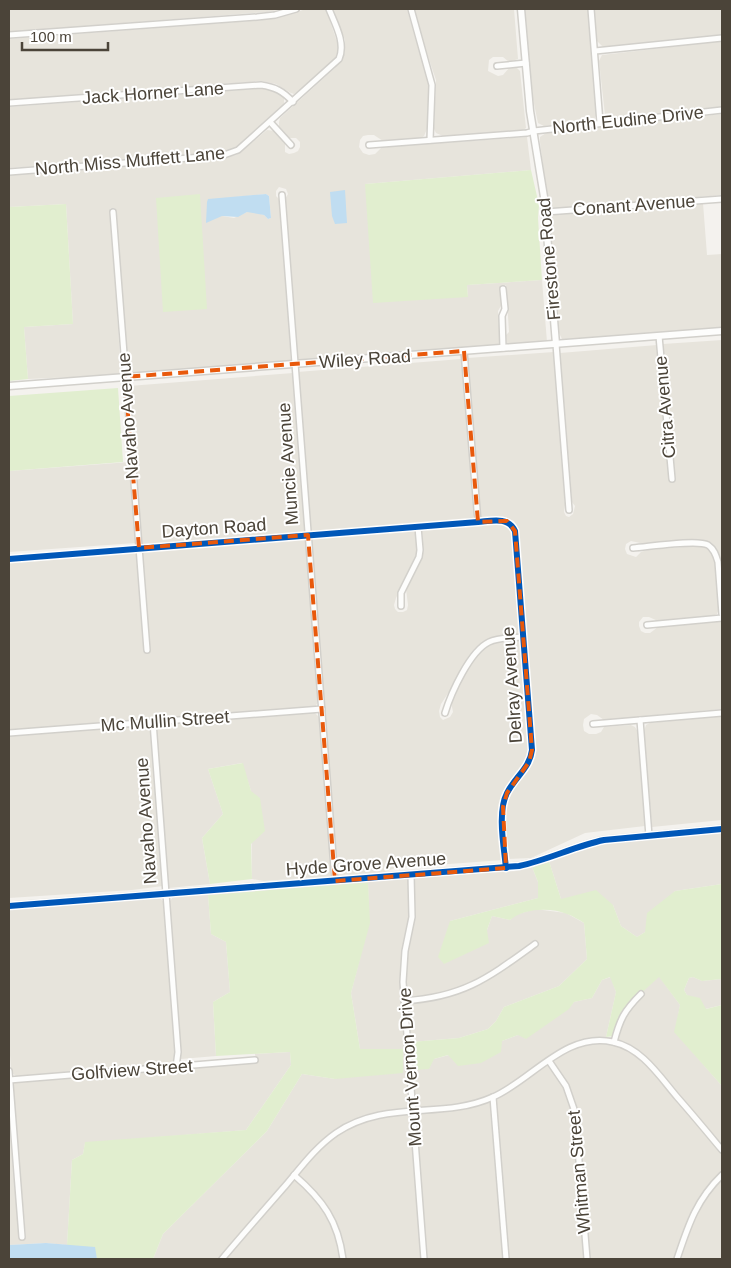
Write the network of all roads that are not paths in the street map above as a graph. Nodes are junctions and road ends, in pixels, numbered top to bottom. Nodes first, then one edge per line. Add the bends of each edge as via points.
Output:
1 (296, 9) edge
2 (330, 9) edge
3 (411, 9) edge
4 (521, 9) edge
5 (591, 9) edge
6 (9, 35) edge
7 (722, 38) edge
8 (595, 51) junction
9 (526, 64) junction
10 (497, 66) dead end
11 (293, 102) junction
12 (9, 103) edge
13 (722, 110) edge
14 (270, 122) junction
15 (600, 123) junction
16 (534, 131) junction
17 (430, 140) junction
18 (291, 145) dead end
19 (369, 145) dead end
20 (9, 172) edge
21 (282, 195) dead end
22 (722, 199) edge
23 (113, 212) dead end
24 (546, 212) junction
25 (503, 289) dead end
26 (722, 331) edge
27 (659, 336) junction
28 (556, 344) junction
29 (503, 348) junction
30 (464, 351) junction
31 (295, 364) junction
32 (125, 378) junction
33 (9, 386) edge
34 (672, 479) dead end
35 (569, 510) dead end
36 (478, 522) junction
37 (510, 524) joint
38 (418, 527) junction
39 (308, 535) junction
40 (138, 548) junction
41 (633, 548) dead end
42 (9, 559) edge
43 (401, 606) dead end
44 (722, 614) edge
45 (722, 618) edge
46 (647, 625) dead end
47 (523, 637) junction
48 (147, 650) dead end
49 (322, 710) junction
50 (445, 712) dead end
51 (722, 713) edge
52 (640, 720) junction
53 (153, 722) junction
54 (593, 724) dead end
55 (9, 733) edge
56 (722, 829) edge
57 (650, 836) junction
58 (506, 868) junction
59 (412, 875) junction
60 (335, 881) junction
61 (166, 894) junction
62 (9, 906) edge
63 (535, 944) dead end
64 (641, 994) dead end
65 (404, 1001) junction
66 (614, 1042) junction
67 (255, 1060) dead end
68 (549, 1061) junction
69 (176, 1067) junction
70 (9, 1071) edge
71 (9, 1080) edge
72 (493, 1097) junction
73 (413, 1111) junction
74 (722, 1150) edge
75 (294, 1175) junction
76 (722, 1176) edge
77 (22, 1237) dead end
78 (222, 1259) edge
79 (343, 1259) edge
80 (424, 1259) edge
81 (506, 1259) edge
82 (587, 1259) edge
83 (678, 1259) edge

1 - 6 street via 257,17
2 - 11 street, North Miss Muffett Lane via 341,41 341,54 336,63
3 - 17 street via 432,84
4 - 9 street, Firestone Road
5 - 8 street
7 - 8 street
8 - 15 street
9 - 10 street
9 - 16 street, Firestone Road
11 - 12 street, Jack Horner Lane via 277,88 261,85
11 - 14 street, North Miss Muffett Lane
13 - 15 street, North Eudine Drive
14 - 18 street
14 - 20 street, North Miss Muffett Lane via 238,150 224,155
15 - 16 street, North Eudine Drive
16 - 17 street, North Eudine Drive
16 - 24 street, Firestone Road
17 - 19 street, North Eudine Drive
21 - 31 street, Muncie Avenue
22 - 24 street, Conant Avenue
23 - 32 street, Navaho Avenue
24 - 28 street, Firestone Road
25 - 29 street
26 - 27 street, Wiley Road
27 - 28 street, Wiley Road
27 - 34 street, Citra Avenue
28 - 29 street, Wiley Road
28 - 35 street, Firestone Road
29 - 30 street, Wiley Road
30 - 31 street, Wiley Road
30 - 36 street
31 - 32 street, Wiley Road
31 - 39 street, Muncie Avenue
32 - 33 street, Wiley Road
32 - 40 street, Navaho Avenue
36 - 37 street, Dayton Road
36 - 38 street, Dayton Road
37 - 47 street, Delray Avenue via 515,532
38 - 39 street, Dayton Road
38 - 43 street via 419,557 401,593
39 - 40 street, Dayton Road
39 - 49 street, Muncie Avenue
40 - 42 street, Dayton Road
40 - 48 street, Navaho Avenue
41 - 44 street via 697,542 708,546 716,554 718,562
45 - 46 street
47 - 50 street via 495,639 481,647 451,692
47 - 58 street, Delray Avenue via 532,750 529,762 507,793 503,807
49 - 53 street, Mc Mullin Street
49 - 60 street, Muncie Avenue
51 - 52 street
52 - 54 street
52 - 57 street
53 - 55 street, Mc Mullin Street
53 - 61 street, Navaho Avenue
56 - 57 street, Hyde Grove Avenue
57 - 58 street, Hyde Grove Avenue via 586,844 532,864
58 - 59 street, Hyde Grove Avenue
59 - 60 street, Hyde Grove Avenue
59 - 65 street, Mount Vernon Drive via 412,917 403,969
60 - 61 street, Hyde Grove Avenue
61 - 62 street, Hyde Grove Avenue
61 - 69 street, Navaho Avenue via 178,1052
63 - 65 street via 468,988 436,998
64 - 66 street via 620,1020
65 - 73 street, Mount Vernon Drive
66 - 68 street via 594,1040 574,1045
66 - 74 street via 642,1058
67 - 69 street, Golfview Street
68 - 72 street
68 - 82 street, Whitman Street via 566,1086 575,1112
69 - 71 street, Golfview Street
70 - 71 street
71 - 77 street
72 - 73 street via 454,1108
72 - 81 street
73 - 75 street via 377,1115 348,1126 319,1147
73 - 80 street, Mount Vernon Drive
75 - 78 street
75 - 79 street via 327,1210 339,1235
76 - 83 street via 701,1199

